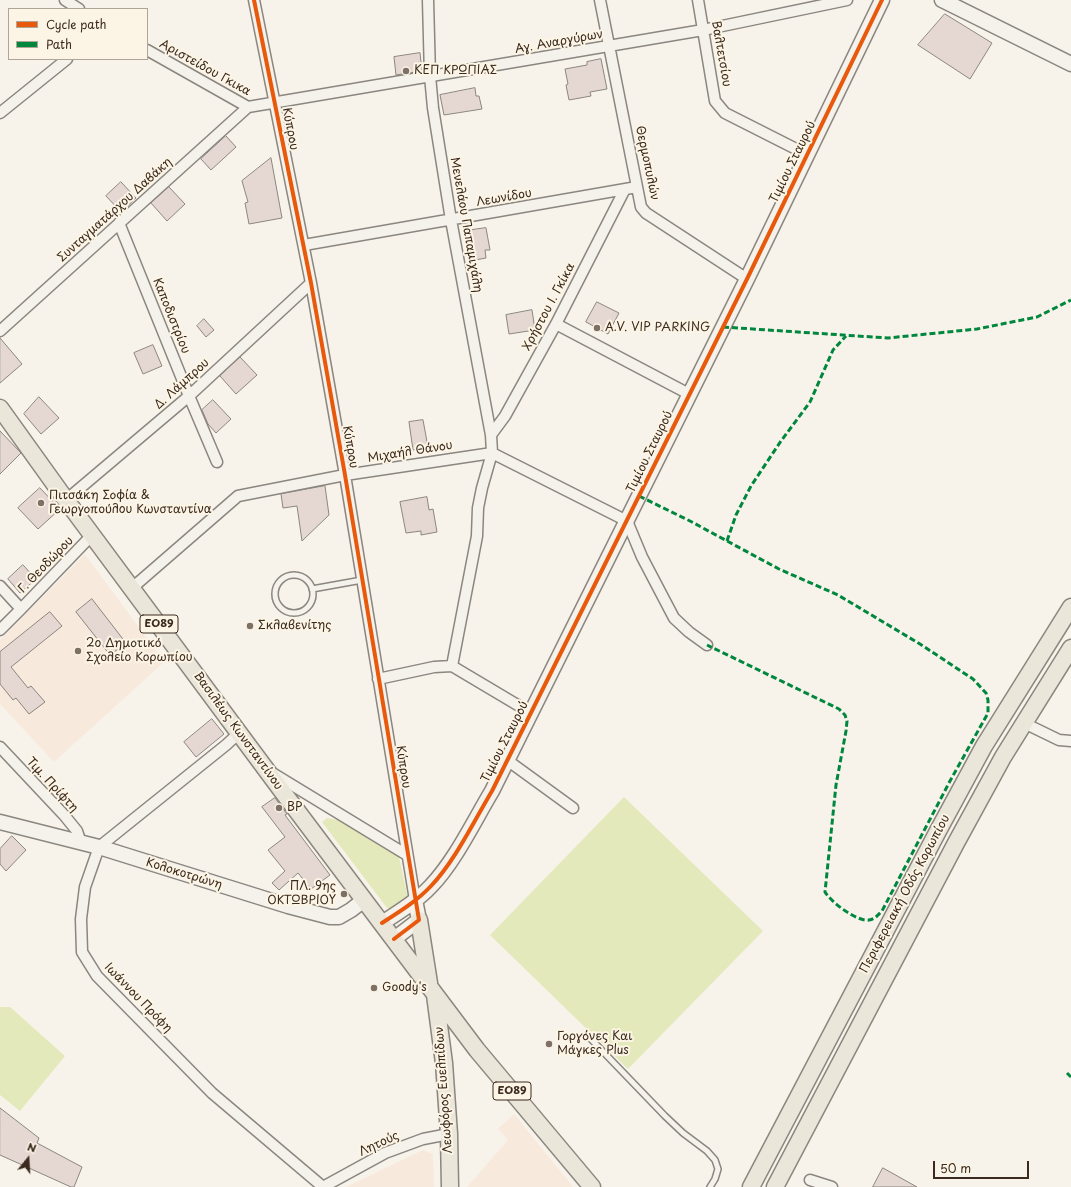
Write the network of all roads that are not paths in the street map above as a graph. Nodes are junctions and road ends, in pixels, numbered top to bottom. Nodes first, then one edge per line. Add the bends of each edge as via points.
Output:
1 (65, 0) edge
2 (254, 0) edge
3 (428, 0) edge
4 (600, 0) edge
5 (698, 0) edge
6 (847, 0) edge
7 (882, 0) edge
8 (942, 0) edge
9 (77, 8) edge
10 (703, 30) junction
11 (609, 46) junction
12 (148, 51) edge
13 (66, 60) edge
14 (1071, 64) edge
15 (430, 76) junction
16 (275, 103) junction
17 (248, 107) junction
18 (0, 113) edge
19 (808, 155) junction
20 (637, 187) junction
21 (626, 189) junction
22 (451, 220) junction
23 (120, 223) junction
24 (304, 245) junction
25 (747, 279) junction
26 (311, 283) junction
27 (556, 324) junction
28 (0, 331) edge
29 (689, 394) junction
30 (189, 396) junction
31 (2, 416) edge
32 (491, 435) junction
33 (492, 453) junction
34 (217, 462) dead end
35 (345, 475) junction
36 (66, 500) junction
37 (627, 521) junction
38 (93, 534) junction
39 (362, 580) junction
40 (0, 586) edge
41 (132, 588) junction
42 (312, 589) junction
43 (1071, 608) edge
44 (22, 609) junction
45 (0, 630) edge
46 (707, 645) dead end
47 (1071, 648) edge
48 (452, 666) junction
49 (378, 679) junction
50 (531, 713) junction
51 (1024, 723) junction
52 (240, 733) junction
53 (1071, 742) edge
54 (0, 747) edge
55 (507, 760) junction
56 (268, 771) junction
57 (574, 808) dead end
58 (0, 822) edge
59 (81, 843) junction
60 (99, 847) junction
61 (407, 855) junction
62 (364, 900) junction
63 (415, 900) junction
64 (419, 920) junction
65 (382, 923) junction
66 (394, 938) junction
67 (433, 990) junction
68 (587, 1035) dead end
69 (449, 1134) junction
70 (810, 1180) dead end
71 (323, 1187) edge
72 (450, 1187) edge
73 (592, 1187) edge
74 (710, 1187) edge
75 (751, 1187) edge
76 (775, 1187) edge
77 (832, 1187) edge

1 - 9 street
2 - 16 street, Κύπρου
3 - 15 street, Μενελάου Παπαμιχάλη
4 - 11 street, Θερμοπυλών
5 - 10 street, Βαλτετσίου
6 - 10 street, Αγ. Αναργύρων
7 - 19 street, Τιμίου Σταυρού
8 - 14 street
10 - 11 street, Αγ. Αναργύρων
10 - 19 street, Βαλτετσίου via 715,101 725,113
11 - 15 street, Αγ. Αναργύρων
11 - 20 street, Θερμοπυλών
12 - 17 street, Αριστείδου Γκικα
13 - 18 street
15 - 16 street, Αγ. Αναργύρων
15 - 22 street, Μενελάου Παπαμιχάλη
16 - 17 street, Αριστείδου Γκικα
16 - 24 street, Κύπρου
17 - 23 street, Συνταγματάρχου Δαβάκη
19 - 25 street, Τιμίου Σταυρού
20 - 21 street, Λεωνίδου
20 - 25 street, Θερμοπυλών via 646,213
21 - 22 street, Λεωνίδου
21 - 27 street, Χρήστου Ι. Γκίκα
22 - 24 street, Λεωνίδου
22 - 32 street, Μενελάου Παπαμιχάλη
23 - 28 street, Συνταγματάρχου Δαβάκη
23 - 30 street, Καποδιστρίου
24 - 26 street, Κύπρου
25 - 29 street, Τιμίου Σταυρού
26 - 30 street, Δ. Λάμπρου
26 - 35 street, Κύπρου
27 - 29 street
27 - 32 street, Χρήστου Ι. Γκίκα via 505,416
29 - 37 street, Τιμίου Σταυρού
30 - 34 street, Καποδιστρίου
30 - 36 street, Δ. Λάμπρου
31 - 36 main road, Βασιλέως Κωνσταντίνου / ΕΟ89
32 - 33 street, Μενελάου Παπαμιχάλη
33 - 35 street, Μιχαήλ Θάνου
33 - 37 street
33 - 48 street, Μενελάου Παπαμιχάλη via 478,508 477,536
35 - 39 street, Κύπρου
35 - 41 street, Μιχαήλ Θάνου via 238,496
36 - 38 main road, Βασιλέως Κωνσταντίνου / ΕΟ89
37 - 46 street via 642,557 674,618
37 - 50 street, Τιμίου Σταυρού
38 - 41 main road, Βασιλέως Κωνσταντίνου / ΕΟ89
38 - 44 street, Γ. Θεοδώρου
39 - 42 lane
39 - 49 street, Κύπρου
40 - 44 street
41 - 52 main road, Βασιλέως Κωνσταντίνου / ΕΟ89
42 - 42 lane via 312,600 299,612 282,608 275,592 281,580 292,575 305,578
43 - 75 main road, Περιφερειακή Οδός Κορωπίου via 980,752
44 - 45 street, Γ. Θεοδώρου
47 - 51 main road, Περιφερειακή Οδός Κορωπίου
48 - 49 street via 434,667
48 - 50 street
49 - 61 street, Κύπρου
50 - 55 street, Τιμίου Σταυρού
51 - 53 street via 1059,740
51 - 76 main road, Περιφερειακή Οδός Κορωπίου via 956,842
52 - 56 main road, Βασιλέως Κωνσταντίνου / ΕΟ89
52 - 60 street
54 - 59 street, Τιμ. Πρίφτη via 64,815 77,831
55 - 57 street
55 - 63 street, Τιμίου Σταυρού via 492,791 446,869
56 - 61 street
56 - 62 main road, Βασιλέως Κωνσταντίνου / ΕΟ89 via 278,791
58 - 59 street, Κολοκοτρώνη
59 - 60 street, Κολοκοτρώνη
60 - 62 street, Κολοκοτρώνη via 330,917 339,917
60 - 71 street, Ιωάννου Πρόφη via 86,887 81,920 82,952 97,976 212,1093
61 - 63 street, Κύπρου
62 - 65 main road, Βασιλέως Κωνσταντίνου / ΕΟ89
63 - 64 street
63 - 65 street, Τιμίου Σταυρού
64 - 66 street
64 - 67 main road, Λεωφόρος Ευελπίδων
65 - 66 main road, Βασιλέως Κωνσταντίνου / ΕΟ89
66 - 67 main road, Βασιλέως Κωνσταντίνου / ΕΟ89
67 - 69 main road, Λεωφόρος Ευελπίδων via 444,1064
67 - 73 main road, ΕΟ89 via 477,1050
68 - 74 lane via 664,1116 715,1160 718,1170
69 - 71 street, Λητούς via 423,1139 385,1153
69 - 72 main road, Λεωφόρος Ευελπίδων
70 - 77 street

